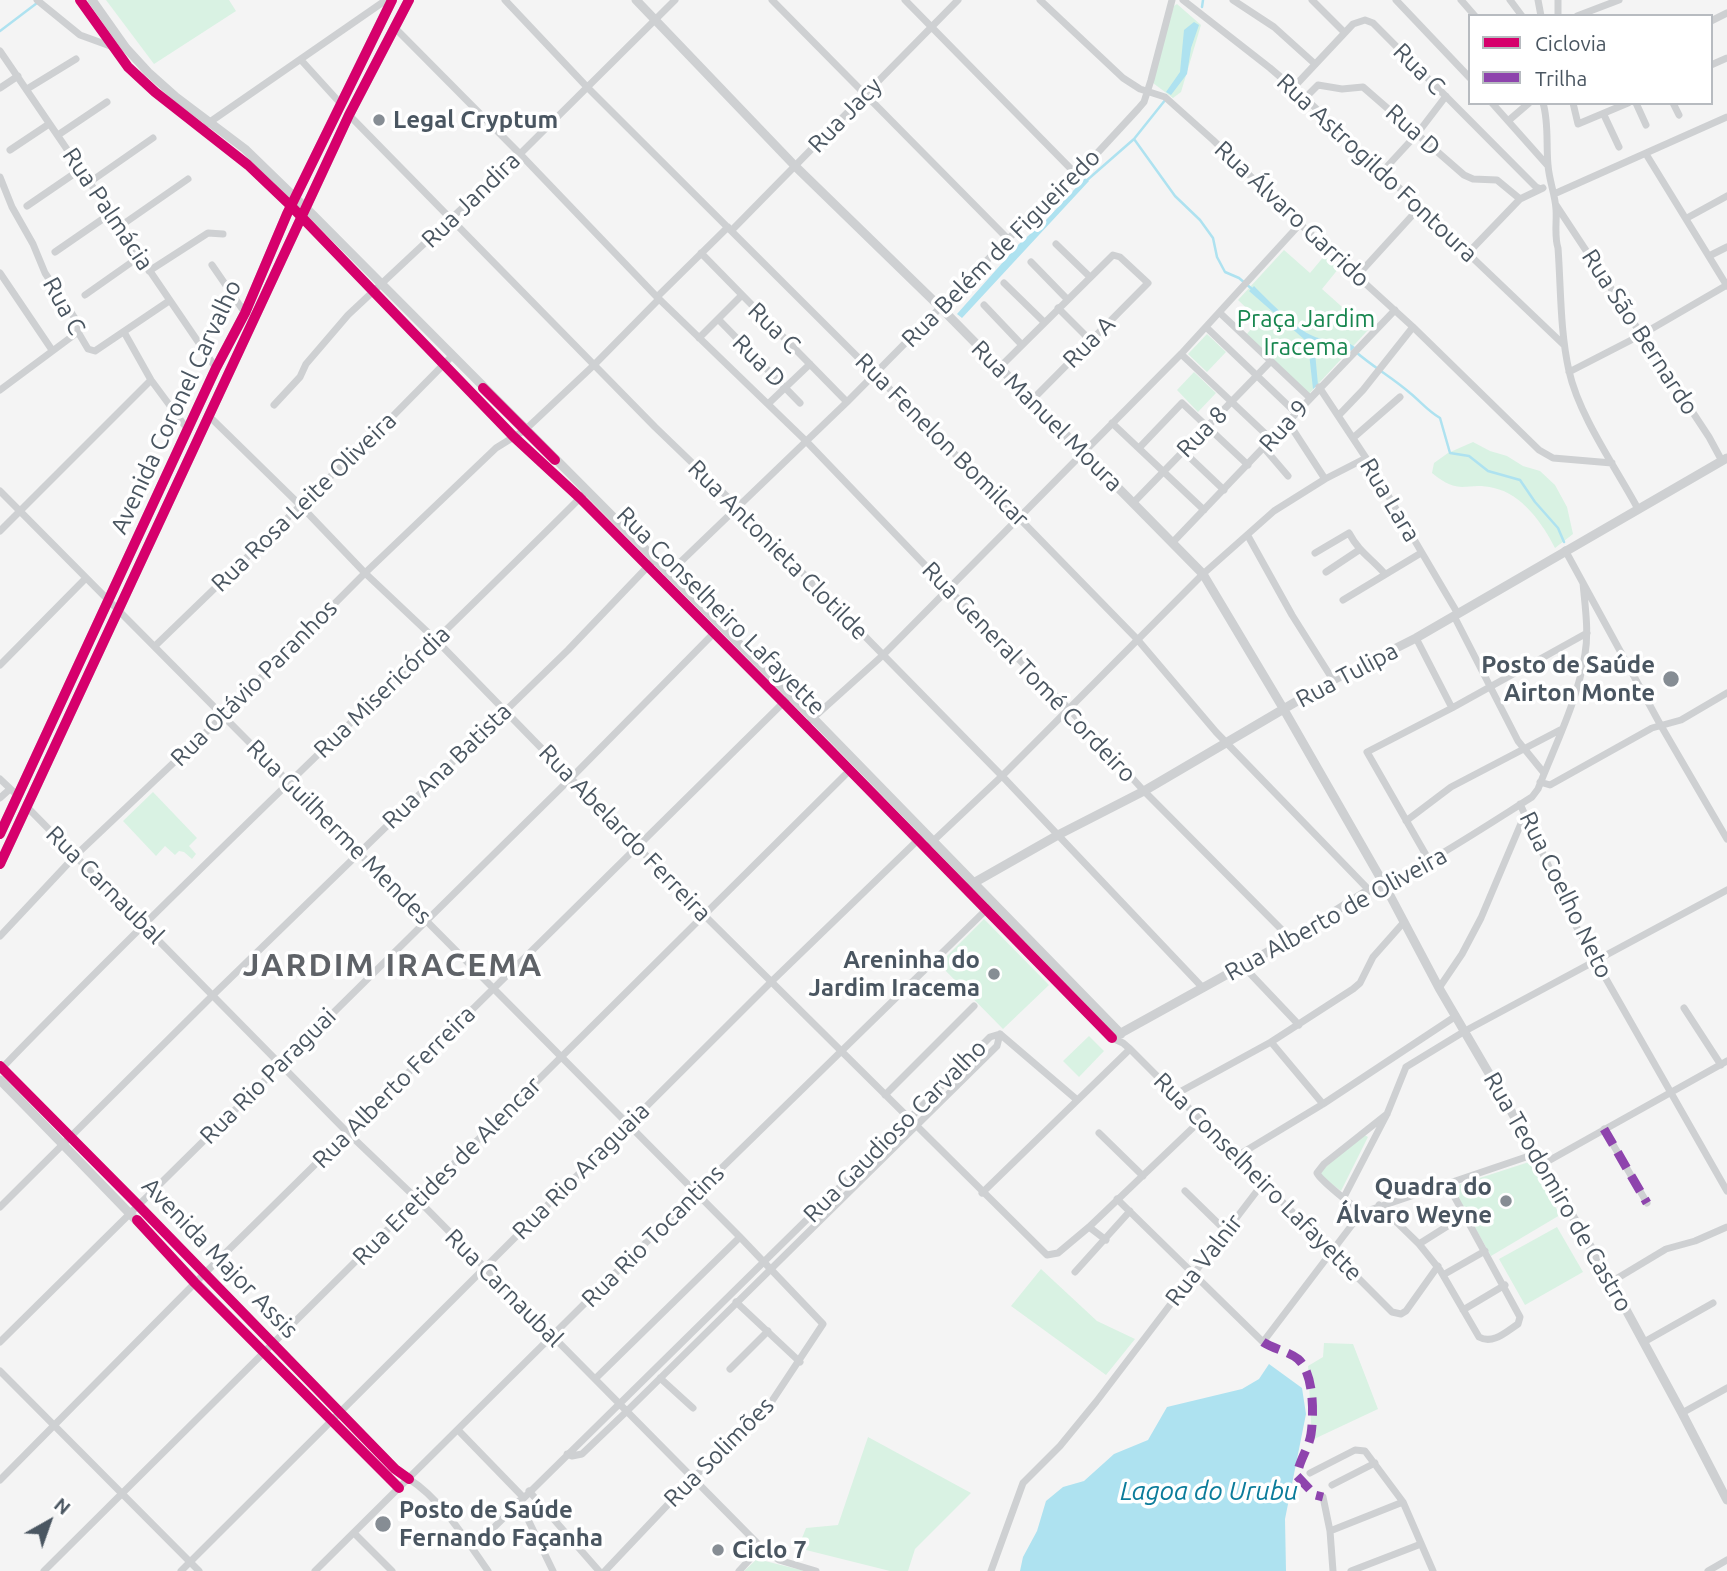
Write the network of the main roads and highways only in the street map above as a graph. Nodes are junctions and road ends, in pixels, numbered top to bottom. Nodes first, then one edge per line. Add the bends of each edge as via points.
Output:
1 (393, 0) edge
2 (409, 0) edge
3 (0, 834) edge
4 (0, 864) edge

1 - 3 main road, Avenida Coronel Carvalho via 14,792
2 - 4 main road, Avenida Coronel Carvalho via 349,115

